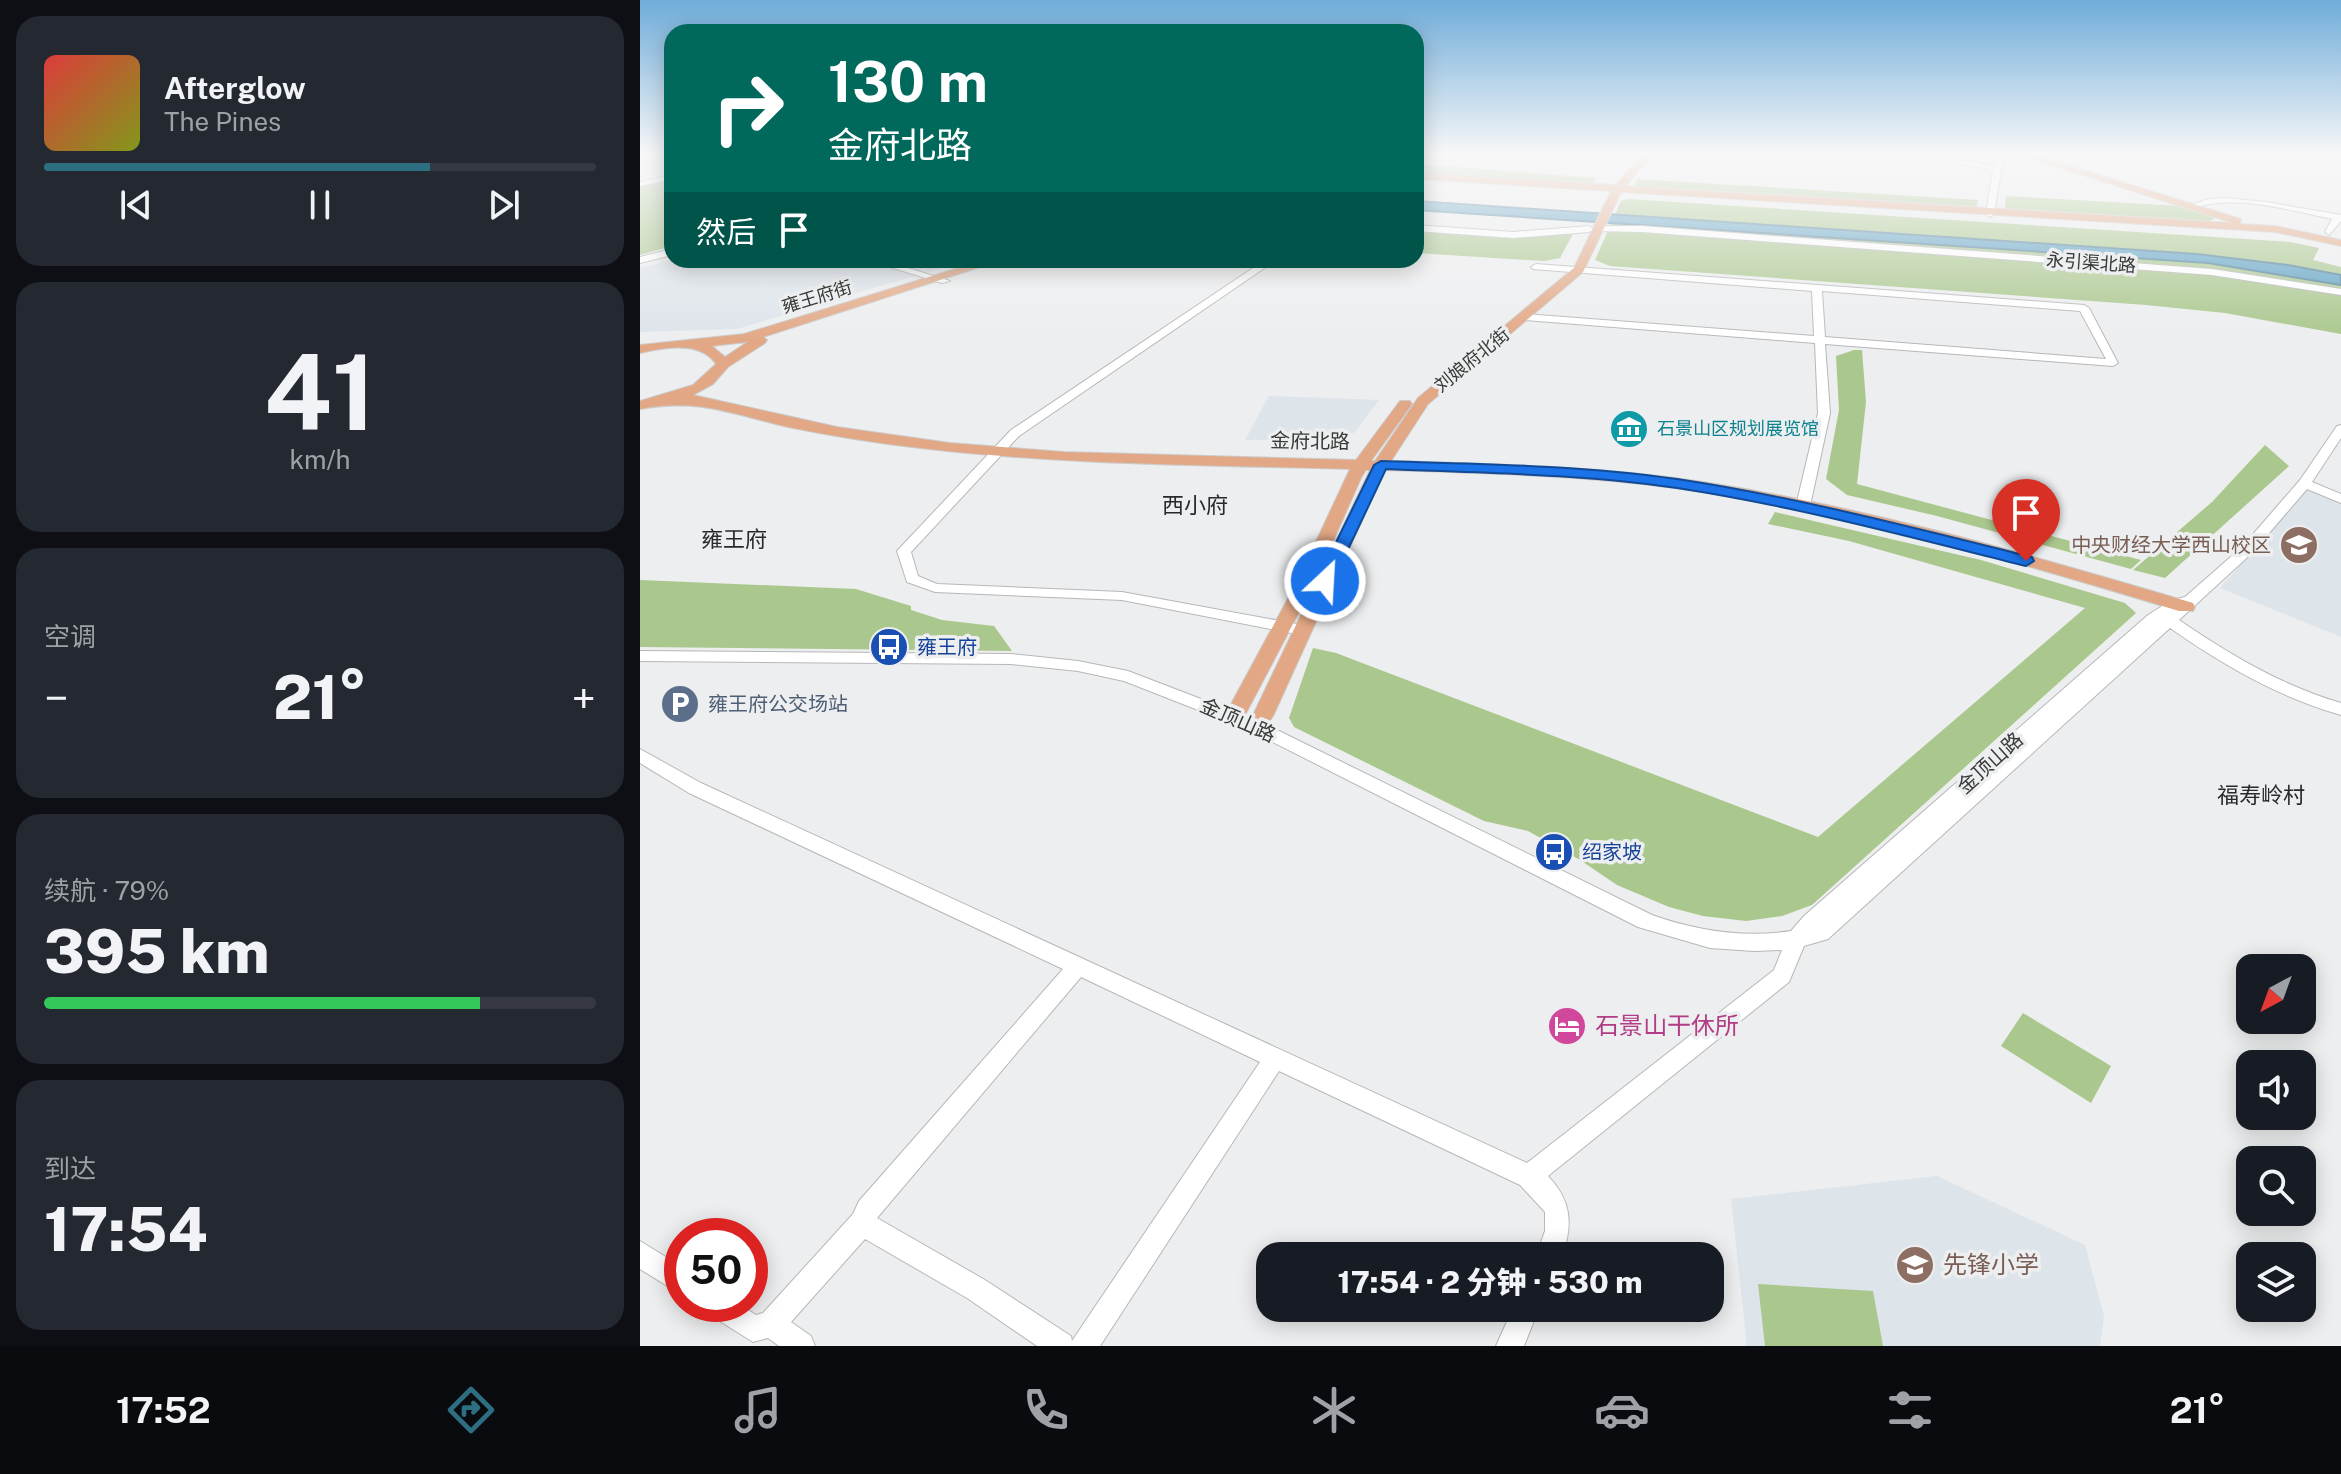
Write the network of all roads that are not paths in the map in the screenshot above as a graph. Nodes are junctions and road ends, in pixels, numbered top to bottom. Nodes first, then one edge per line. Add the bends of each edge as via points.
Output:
1 (1600, 215) edge
2 (1997, 215) edge
3 (2004, 215) edge
4 (2220, 215) edge
5 (2225, 215) edge
6 (2339, 217) edge
7 (1595, 227) junction
8 (1424, 229) edge
9 (2273, 231) junction
10 (2329, 232) dead end
11 (2341, 245) edge
12 (664, 254) edge
13 (640, 260) edge
14 (1536, 267) dead end
15 (900, 268) edge
16 (974, 268) edge
17 (984, 268) edge
18 (1259, 268) edge
19 (1574, 270) junction
20 (941, 280) junction
21 (1817, 290) junction
22 (2341, 292) edge
23 (1525, 317) junction
24 (1821, 340) junction
25 (692, 345) junction
26 (641, 348) edge
27 (723, 364) junction
28 (711, 380) junction
29 (662, 400) junction
30 (640, 405) edge
31 (2341, 429) edge
32 (998, 448) junction
33 (1374, 459) junction
34 (2305, 483) junction
35 (2341, 499) edge
36 (1804, 502) junction
37 (2181, 608) junction
38 (1293, 627) junction
39 (640, 656) edge
40 (2341, 709) edge
41 (1234, 717) junction
42 (1255, 726) junction
43 (640, 755) edge
44 (1796, 940) junction
45 (1078, 966) junction
46 (1275, 1058) junction
47 (1529, 1176) junction
48 (862, 1223) junction
49 (1555, 1242) edge
50 (640, 1254) edge
51 (664, 1270) edge
52 (743, 1322) edge
53 (1520, 1322) edge
54 (771, 1324) junction
55 (801, 1346) edge
56 (1061, 1346) edge
57 (1084, 1346) edge
58 (1510, 1346) edge

1 - 7 main road, 刘娘府北街
2 - 9 main road
3 - 9 main road
4 - 9 main road
5 - 9 main road
6 - 10 street
7 - 8 street, 永引渠北路 via 1513,235
7 - 19 main road, 刘娘府北街
7 - 22 street, 永引渠北路 via 2212,272
9 - 11 main road
12 - 13 street
14 - 19 street
15 - 20 street
16 - 20 main road, 雍王府街
17 - 20 main road, 雍王府街
18 - 32 street
19 - 21 street
19 - 23 main road, 刘娘府北街
19 - 33 main road, 刘娘府北街 via 1415,394
20 - 25 main road, 雍王府街 via 746,338
20 - 27 main road, 雍王府街 via 758,340
21 - 24 street
21 - 24 street via 2084,308 2113,363
23 - 24 street
23 - 33 main road, 刘娘府北街 via 1434,389
24 - 36 street via 1824,413
25 - 26 main road, 雍王府街
25 - 27 main road via 710,349
27 - 28 main road, 雍王府街
28 - 29 main road
28 - 32 main road, 金府北路 via 715,393 731,400 810,420
29 - 30 main road
29 - 32 main road, 金府北路 via 707,400 840,432
31 - 34 street, 金顶山路
32 - 33 main road, 金府北路 via 1064,457
32 - 38 street via 904,551 907,572 916,583 953,591 1122,596
33 - 36 main road, 金府北路 via 1674,483
33 - 38 main road, 刘娘府北街
34 - 35 street
34 - 37 street, 金顶山路 via 2256,541
36 - 37 main road, 金府北路
37 - 40 street via 2201,643 2309,701
37 - 44 street, 金顶山路 via 1821,933
38 - 41 main road, 刘娘府北街
38 - 42 main road, 刘娘府北街
39 - 41 street, 金顶山路 via 1029,660 1128,676
41 - 42 street, 金顶山路
42 - 44 street, 金顶山路 via 1655,925 1735,942
43 - 45 street via 695,788
44 - 47 street via 1782,976
45 - 46 street
45 - 48 street
46 - 47 street
46 - 57 street
47 - 49 street via 1557,1209 1560,1230
48 - 54 street
48 - 56 street
50 - 51 street
52 - 54 street via 753,1329
53 - 58 street
54 - 55 street

